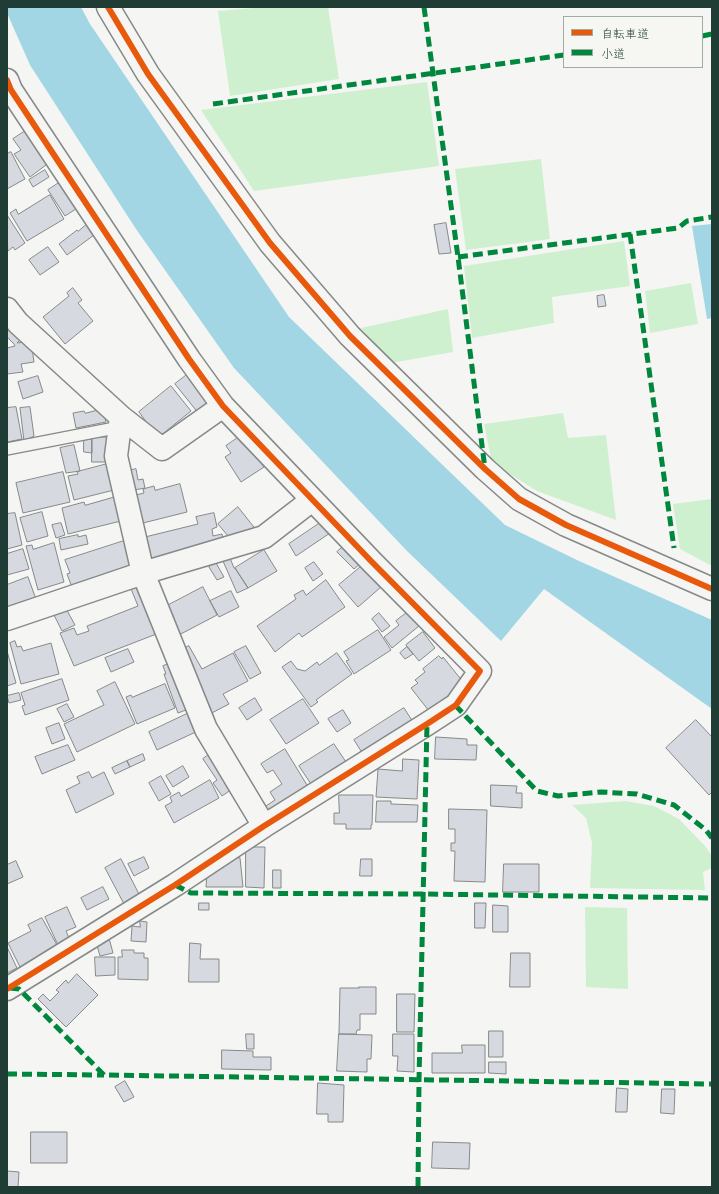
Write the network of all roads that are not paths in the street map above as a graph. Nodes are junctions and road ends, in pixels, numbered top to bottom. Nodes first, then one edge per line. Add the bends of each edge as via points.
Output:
1 (108, 7) edge
2 (8, 88) edge
3 (7, 309) edge
4 (223, 406) junction
5 (120, 422) junction
6 (7, 449) edge
7 (312, 500) junction
8 (143, 573) junction
9 (712, 590) edge
10 (7, 619) edge
11 (264, 826) junction
12 (8, 987) edge

1 - 9 street via 148,74 270,243 350,336 485,469 519,499 566,525
2 - 4 street
3 - 5 street via 18,323
4 - 5 street via 162,449
4 - 7 street
5 - 6 lane
5 - 8 street via 116,456
7 - 8 street via 264,537
7 - 11 street via 480,671 456,704
8 - 10 street
8 - 11 street via 206,729
11 - 12 street via 175,885

